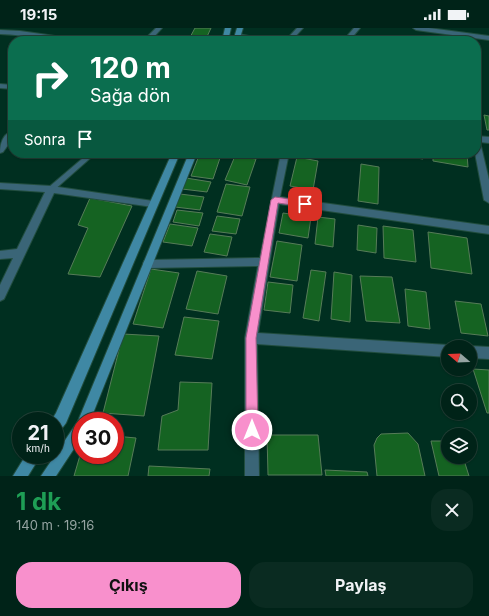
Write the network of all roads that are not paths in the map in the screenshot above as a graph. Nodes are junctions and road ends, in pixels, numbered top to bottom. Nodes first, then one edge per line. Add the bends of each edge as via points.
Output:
1 (159, 28) edge
2 (298, 28) edge
3 (357, 28) edge
4 (416, 28) edge
5 (0, 32) edge
6 (41, 36) edge
7 (151, 36) edge
8 (292, 36) edge
9 (350, 36) edge
10 (474, 36) edge
11 (8, 138) edge
12 (0, 150) edge
13 (87, 158) edge
14 (174, 158) edge
15 (192, 158) edge
16 (284, 158) edge
17 (480, 158) edge
18 (0, 186) edge
19 (51, 189) junction
20 (275, 200) junction
21 (489, 200) edge
22 (153, 204) junction
23 (489, 230) edge
24 (21, 253) junction
25 (0, 255) edge
26 (264, 262) junction
27 (148, 264) junction
28 (0, 296) edge
29 (251, 338) junction
30 (441, 351) edge
31 (477, 352) edge
32 (489, 353) edge
33 (63, 412) edge
34 (88, 412) edge
35 (72, 440) edge
36 (28, 464) edge
37 (20, 476) edge
38 (48, 476) edge
39 (252, 476) edge

1 - 7 street
2 - 8 street
3 - 9 street
4 - 10 street
5 - 6 street
11 - 12 street
13 - 19 lane
14 - 22 main road
15 - 27 main road
16 - 20 street
17 - 21 street
18 - 19 street
19 - 22 street
19 - 24 street
20 - 23 street
20 - 26 street
22 - 33 main road
24 - 25 street
24 - 28 street
26 - 27 street
26 - 29 street
27 - 34 main road
29 - 30 street
29 - 39 street
31 - 32 street
35 - 38 main road
36 - 37 main road

